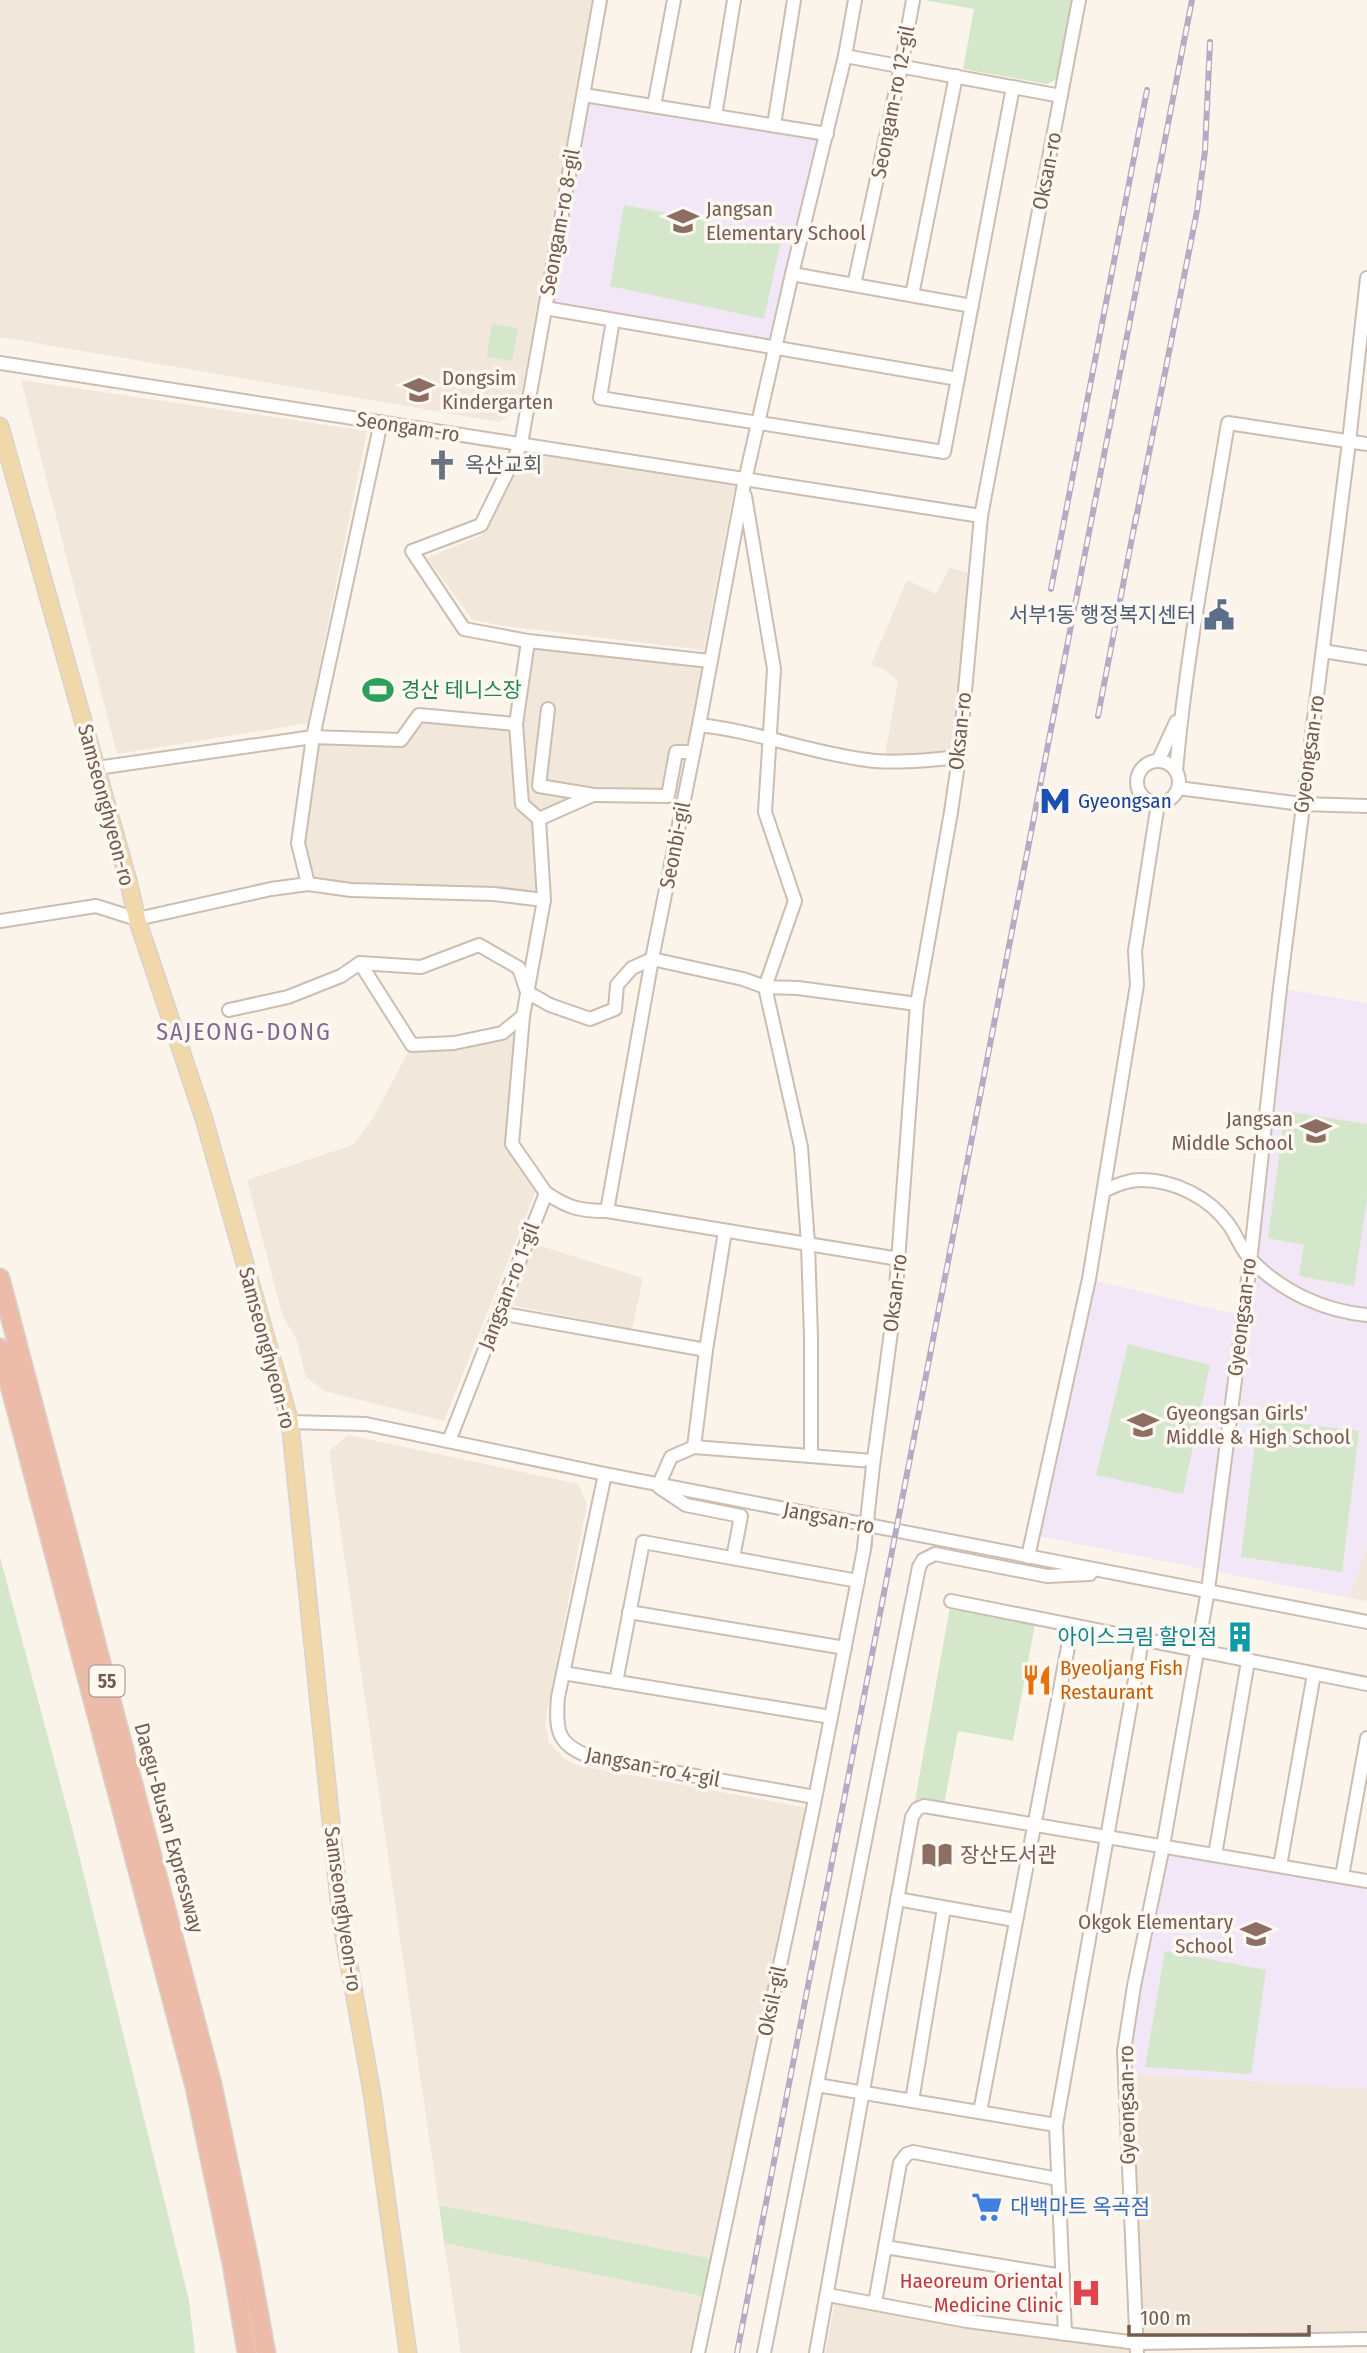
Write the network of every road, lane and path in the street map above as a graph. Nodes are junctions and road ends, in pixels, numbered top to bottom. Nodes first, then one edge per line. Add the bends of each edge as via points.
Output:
1 (600, 0) edge
2 (674, 0) edge
3 (734, 0) edge
4 (794, 0) edge
5 (855, 0) edge
6 (913, 0) edge
7 (1079, 0) edge
8 (845, 56) junction
9 (901, 67) junction
10 (956, 76) junction
11 (1013, 87) junction
12 (584, 95) junction
13 (1061, 96) junction
14 (654, 106) junction
15 (715, 116) junction
16 (774, 125) junction
17 (827, 134) junction
18 (792, 274) junction
19 (1367, 278) edge
20 (854, 285) junction
21 (912, 295) junction
22 (972, 306) junction
23 (545, 307) junction
24 (613, 320) junction
25 (775, 348) junction
26 (0, 363) edge
27 (958, 379) junction
28 (382, 422) junction
29 (758, 423) junction
30 (0, 426) edge
31 (1349, 442) junction
32 (521, 444) junction
33 (1367, 444) edge
34 (744, 484) junction
35 (981, 516) junction
36 (528, 641) junction
37 (1323, 651) junction
38 (1367, 658) edge
39 (710, 661) junction
40 (1182, 694) junction
41 (548, 709) dead end
42 (516, 724) junction
43 (699, 725) junction
44 (313, 737) junction
45 (768, 740) junction
46 (693, 752) junction
47 (958, 757) junction
48 (1158, 761) junction
49 (97, 768) junction
50 (1176, 771) junction
51 (1178, 788) junction
52 (594, 795) junction
53 (1158, 803) junction
54 (1302, 804) junction
55 (1367, 806) edge
56 (538, 819) junction
57 (307, 884) junction
58 (544, 900) junction
59 (137, 919) junction
60 (0, 921) edge
61 (652, 959) junction
62 (360, 963) junction
63 (765, 987) junction
64 (527, 992) junction
65 (917, 1003) junction
66 (229, 1010) dead end
67 (523, 1016) junction
68 (1105, 1189) junction
69 (546, 1193) junction
70 (607, 1211) junction
71 (725, 1231) junction
72 (808, 1244) junction
73 (899, 1259) junction
74 (1250, 1260) junction
75 (0, 1278) edge
76 (499, 1313) junction
77 (1367, 1315) edge
78 (0, 1348) edge
79 (706, 1350) junction
80 (290, 1422) junction
81 (449, 1441) junction
82 (694, 1447) junction
83 (811, 1455) junction
84 (873, 1463) junction
85 (605, 1475) junction
86 (656, 1483) junction
87 (865, 1546) joint
88 (1028, 1557) junction
89 (733, 1558) junction
90 (1112, 1573) junction
91 (858, 1581) junction
92 (1208, 1590) junction
93 (951, 1601) dead end
94 (629, 1612) junction
95 (1367, 1622) edge
96 (1072, 1626) junction
97 (1142, 1640) junction
98 (845, 1648) junction
99 (1197, 1651) junction
100 (1248, 1661) junction
101 (563, 1673) junction
102 (1314, 1674) junction
103 (616, 1682) junction
104 (1367, 1684) edge
105 (831, 1717) junction
106 (1367, 1738) edge
107 (815, 1797) junction
108 (1033, 1824) junction
109 (1107, 1837) junction
110 (1163, 1846) junction
111 (1215, 1854) junction
112 (1280, 1866) junction
113 (1342, 1876) junction
114 (1367, 1881) edge
115 (897, 1899) junction
116 (944, 1908) junction
117 (1015, 1920) junction
118 (204, 2085) junction
119 (817, 2085) junction
120 (864, 2094) junction
121 (912, 2101) junction
122 (980, 2112) junction
123 (1056, 2124) junction
124 (1058, 2179) junction
125 (886, 2247) junction
126 (1063, 2276) junction
127 (828, 2295) junction
128 (876, 2303) junction
129 (1065, 2334) junction
130 (1367, 2339) edge
131 (407, 2346) edge
132 (1137, 2348) edge
133 (247, 2353) edge
134 (266, 2353) edge
135 (698, 2353) edge
136 (764, 2353) edge
137 (816, 2353) edge

1 - 12 street, Seongam-ro 8-gil
2 - 14 street
3 - 15 street
4 - 16 street
5 - 8 street
6 - 9 street, Seongam-ro 12-gil
7 - 13 street, Oksan-ro
8 - 9 street
8 - 17 street
9 - 10 street
9 - 20 street, Seongam-ro 12-gil
10 - 11 street
10 - 21 street
11 - 13 street
11 - 22 street
12 - 14 street
12 - 23 street, Seongam-ro 8-gil
13 - 35 street, Oksan-ro
14 - 15 street
15 - 16 street
16 - 17 street
17 - 18 street
18 - 20 street
18 - 25 street
19 - 31 street, Gyeongsan-ro
20 - 21 street
21 - 22 street
22 - 27 street
23 - 24 street
23 - 32 street, Seongam-ro 8-gil
24 - 25 street
24 - 29 street via 600,398
25 - 27 street
25 - 29 street
26 - 28 street, Seongam-ro
27 - 29 street via 944,452
28 - 32 street, Seongam-ro
28 - 44 street
29 - 34 street
30 - 49 main road, Samseonghyeon-ro
31 - 33 street
31 - 37 street, Gyeongsan-ro
31 - 40 street via 1228,423
32 - 34 street, Seongam-ro
32 - 36 street, Seongam-ro 8-gil via 481,525 412,551 464,629
34 - 35 street, Seongam-ro
34 - 39 street, Seonbi-gil
34 - 45 street via 774,669
35 - 47 street, Oksan-ro
36 - 39 street
36 - 42 street
37 - 38 street
37 - 54 street, Gyeongsan-ro
39 - 43 street, Seonbi-gil
40 - 48 street via 1174,730
40 - 50 street
41 - 52 street via 539,786
42 - 44 street via 419,715 401,740
42 - 56 street via 522,804
43 - 45 street
43 - 46 street, Seonbi-gil
44 - 49 street
44 - 57 street via 298,843
45 - 47 street via 869,761
45 - 63 street via 765,813 794,901
46 - 52 street via 676,752 668,796
46 - 61 street, Seonbi-gil
47 - 65 street, Oksan-ro
48 - 50 street
48 - 53 street via 1143,767 1137,780 1140,793
49 - 59 main road, Samseonghyeon-ro
50 - 51 street
51 - 53 street via 1171,799
51 - 54 street
52 - 56 street
53 - 68 street via 1135,951 1137,985
54 - 55 street
54 - 74 street, Gyeongsan-ro
56 - 58 street
57 - 58 street
57 - 59 street
58 - 64 street
59 - 60 street via 96,906
59 - 80 main road, Samseonghyeon-ro via 204,1119
61 - 63 street
61 - 64 street via 632,968 617,985 615,1009 590,1019
61 - 70 street, Seonbi-gil
62 - 64 street via 421,967 478,945 519,968
62 - 66 street via 341,976 288,996
62 - 67 street via 411,1045 454,1044 502,1033
63 - 65 street
63 - 72 street via 801,1147
64 - 67 street
65 - 73 street, Oksan-ro
67 - 69 street via 513,1144
68 - 74 street via 1140,1180 1190,1192 1227,1222
68 - 88 street
69 - 70 street, Jangsan-ro 1-gil via 581,1211
69 - 76 street, Jangsan-ro 1-gil
70 - 71 street, Jangsan-ro 1-gil
71 - 72 street, Jangsan-ro 1-gil
71 - 79 street
72 - 73 street, Jangsan-ro 1-gil
72 - 83 street
73 - 84 street, Oksan-ro
74 - 77 street via 1321,1306
74 - 92 street, Gyeongsan-ro
75 - 118 highway, Daegu-Busan Expressway / 55
76 - 79 street
76 - 81 street, Jangsan-ro 1-gil
78 - 118 highway, Daegu-Busan Expressway / 55
79 - 82 street
80 - 81 street, Jangsan-ro via 366,1424
80 - 131 main road, Samseonghyeon-ro via 341,1920 372,2093
81 - 85 street, Jangsan-ro
82 - 83 street
82 - 86 street via 671,1457
83 - 84 street
84 - 87 street, Oksan-ro, bridge
85 - 86 street, Jangsan-ro
85 - 101 street, Jangsan-ro 4-gil
86 - 88 street, Jangsan-ro
86 - 89 street via 686,1505 741,1516
87 - 91 street, Oksil-gil
88 - 90 street, Jangsan-ro
89 - 91 street
89 - 94 street via 643,1542
90 - 92 street, Jangsan-ro
90 - 119 street via 1047,1576 935,1554 923,1560
91 - 98 street, Oksil-gil
92 - 95 street, Jangsan-ro
92 - 99 street, Gyeongsan-ro
93 - 96 street
94 - 98 street
94 - 103 street
96 - 97 street
96 - 108 street
97 - 99 street
97 - 109 street
98 - 105 street, Oksil-gil
99 - 100 street
99 - 110 street, Gyeongsan-ro
100 - 102 street
100 - 111 street
101 - 103 street
101 - 107 street, Jangsan-ro 4-gil via 556,1717 559,1736 573,1750 593,1758
102 - 104 street
102 - 112 street
103 - 105 street
105 - 107 street, Oksil-gil
106 - 113 street
107 - 135 street, Oksil-gil
108 - 109 street
108 - 115 street via 924,1806 917,1809
108 - 117 street
109 - 110 street
109 - 123 street
110 - 111 street
110 - 132 street, Gyeongsan-ro via 1124,2051
111 - 112 street
112 - 113 street
113 - 114 street
115 - 116 street
115 - 120 street
116 - 117 street
116 - 121 street
117 - 122 street
118 - 133 highway, Daegu-Busan Expressway / 55
118 - 134 highway, Daegu-Busan Expressway / 55 via 250,2265
119 - 120 street
119 - 136 street
120 - 121 street
120 - 127 street
121 - 122 street
122 - 123 street
123 - 124 street
124 - 125 street via 907,2154 900,2163
124 - 126 street
125 - 126 street
125 - 128 street
126 - 129 street
127 - 128 street
127 - 137 street
128 - 129 street
129 - 132 street
130 - 132 street

